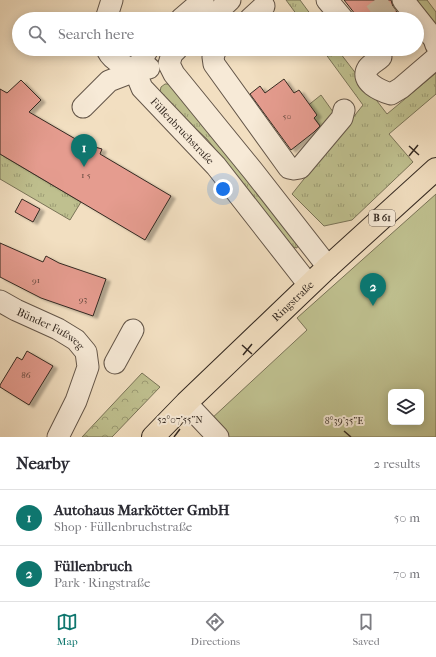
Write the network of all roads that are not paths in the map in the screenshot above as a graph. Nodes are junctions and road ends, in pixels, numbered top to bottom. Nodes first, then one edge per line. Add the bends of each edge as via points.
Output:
1 (112, 0) edge
2 (203, 0) edge
3 (230, 0) edge
4 (327, 0) edge
5 (403, 0) edge
6 (108, 12) edge
7 (189, 12) edge
8 (217, 12) edge
9 (337, 12) edge
10 (413, 12) edge
11 (424, 26) edge
12 (436, 45) edge
13 (111, 56) edge
14 (144, 56) edge
15 (173, 56) edge
16 (213, 56) edge
17 (381, 57) dead end
18 (436, 58) edge
19 (135, 71) junction
20 (83, 106) dead end
21 (344, 110) dead end
22 (436, 169) edge
23 (328, 267) junction
24 (309, 285) junction
25 (0, 301) edge
26 (132, 330) dead end
27 (115, 363) dead end
28 (186, 403) junction
29 (58, 437) edge
30 (153, 437) edge
31 (218, 437) edge

1 - 6 street
2 - 7 street
3 - 8 street
4 - 9 street
5 - 10 street
11 - 12 street
13 - 19 street
14 - 19 street
15 - 19 street
15 - 23 street via 174,74
16 - 21 street via 214,64 289,168 300,168 342,118
17 - 18 street via 369,67 367,77 379,90 391,94
19 - 20 street via 109,81
19 - 24 street, Füllenbruchstraße via 142,88 216,166
22 - 23 main road, Ringstraße / B 61
23 - 24 main road, Ringstraße / B 61
24 - 28 main road, Ringstraße / B 61
25 - 29 street, Bünder Fußweg via 58,329 76,340 86,352 88,367 76,401
26 - 27 street
28 - 30 main road, Ringstraße / B 61
28 - 31 street

